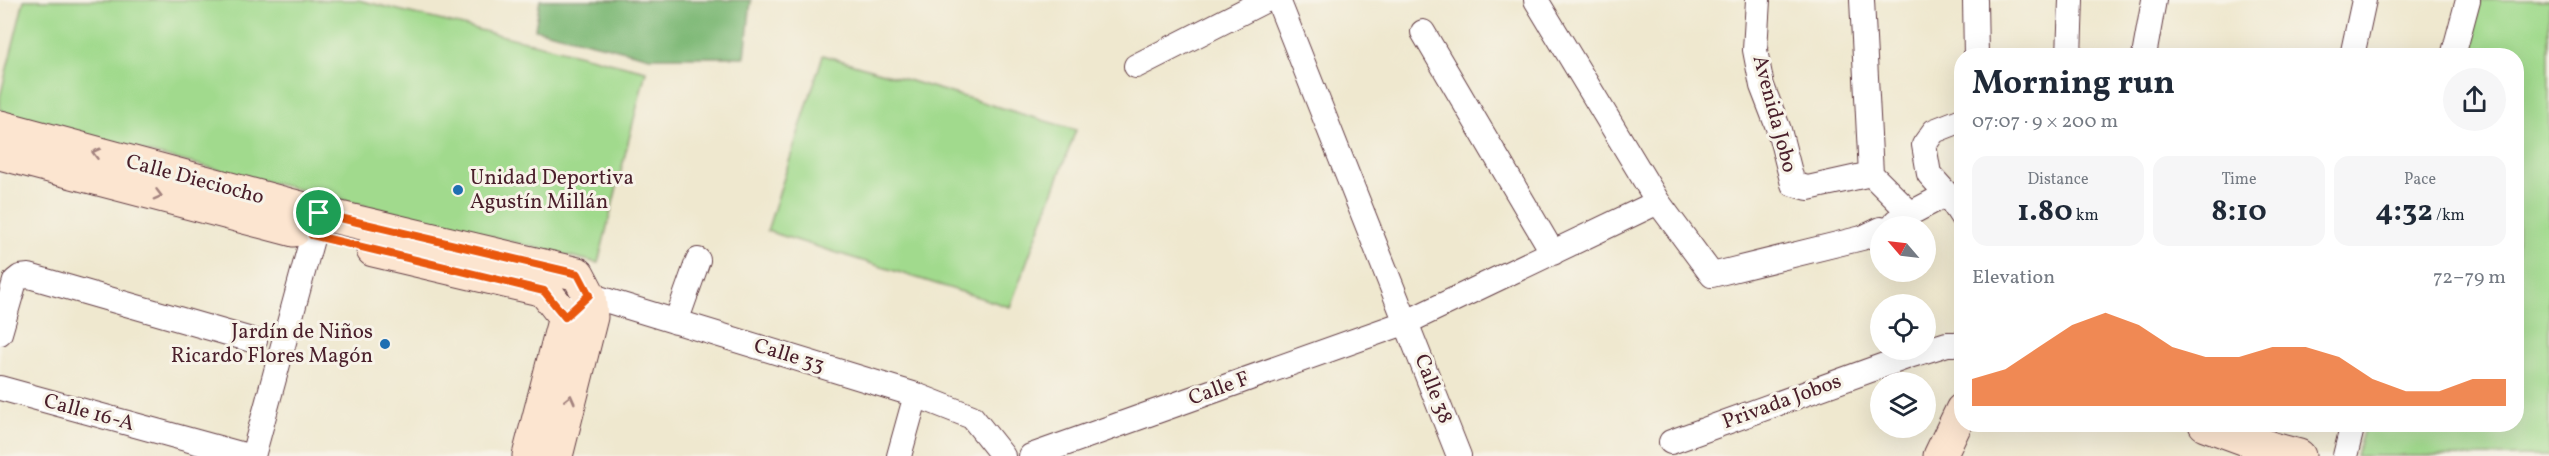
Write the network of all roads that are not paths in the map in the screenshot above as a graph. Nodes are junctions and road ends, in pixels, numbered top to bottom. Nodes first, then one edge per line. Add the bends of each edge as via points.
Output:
1 (1266, 0) edge
2 (1278, 0) edge
3 (1536, 0) edge
4 (1758, 0) edge
5 (1862, 0) edge
6 (1975, 0) edge
7 (2071, 0) edge
8 (2154, 0) edge
9 (2364, 0) edge
10 (2468, 0) edge
11 (1423, 32) dead end
12 (1976, 48) edge
13 (2069, 48) edge
14 (2145, 48) edge
15 (2354, 48) edge
16 (2455, 48) edge
17 (1136, 66) dead end
18 (1954, 123) edge
19 (0, 127) edge
20 (0, 153) edge
21 (1872, 174) junction
22 (1947, 194) junction
23 (1658, 201) junction
24 (1954, 205) edge
25 (1910, 213) junction
26 (1904, 216) edge
27 (315, 224) junction
28 (1870, 234) edge
29 (1553, 253) junction
30 (698, 260) dead end
31 (589, 295) junction
32 (565, 317) junction
33 (676, 322) junction
34 (1407, 322) junction
35 (0, 333) edge
36 (255, 340) dead end
37 (1954, 344) edge
38 (0, 388) edge
39 (916, 395) junction
40 (1954, 427) edge
41 (2227, 432) edge
42 (2351, 432) edge
43 (1671, 442) dead end
44 (1451, 454) edge
45 (248, 456) edge
46 (253, 456) edge
47 (529, 456) edge
48 (556, 456) edge
49 (899, 456) edge
50 (1003, 456) edge
51 (1031, 456) edge
52 (1940, 456) edge
53 (2299, 456) edge
54 (2345, 456) edge

1 - 17 street
2 - 34 street, Calle 38
3 - 23 street
4 - 21 street, Avenida Jobo via 1755,50 1762,86 1793,184 1808,188
5 - 21 street
6 - 12 street
7 - 13 street
8 - 14 street
9 - 15 street
10 - 16 street
11 - 29 street
18 - 22 street via 1934,131 1924,145 1929,174
27 -> 19 street, Calle Dieciocho
20 -> 27 street, Calle Dieciocho
21 - 25 street
22 - 24 street
22 - 25 street
23 - 28 street via 1712,275
23 - 29 street, Calle F
25 - 26 street
27 - 31 street, Calle Dieciocho via 578,274
27 - 32 street, Calle Dieciocho via 544,291
27 - 46 street
29 - 34 street, Calle F
30 - 33 street
31 - 32 street
31 - 33 street, Calle 33
48 -> 31 street via 591,317
32 - 47 street
33 - 39 street, Calle 33
34 - 44 street, Calle 38
34 - 51 street, Calle F
35 - 36 street via 15,281 29,276
37 - 43 street, Privada Jobos via 1912,355
38 - 45 street, Calle 16-A
39 - 49 street
39 - 50 street, Calle 33 via 972,417
40 - 52 street
41 - 53 street
42 - 54 street

